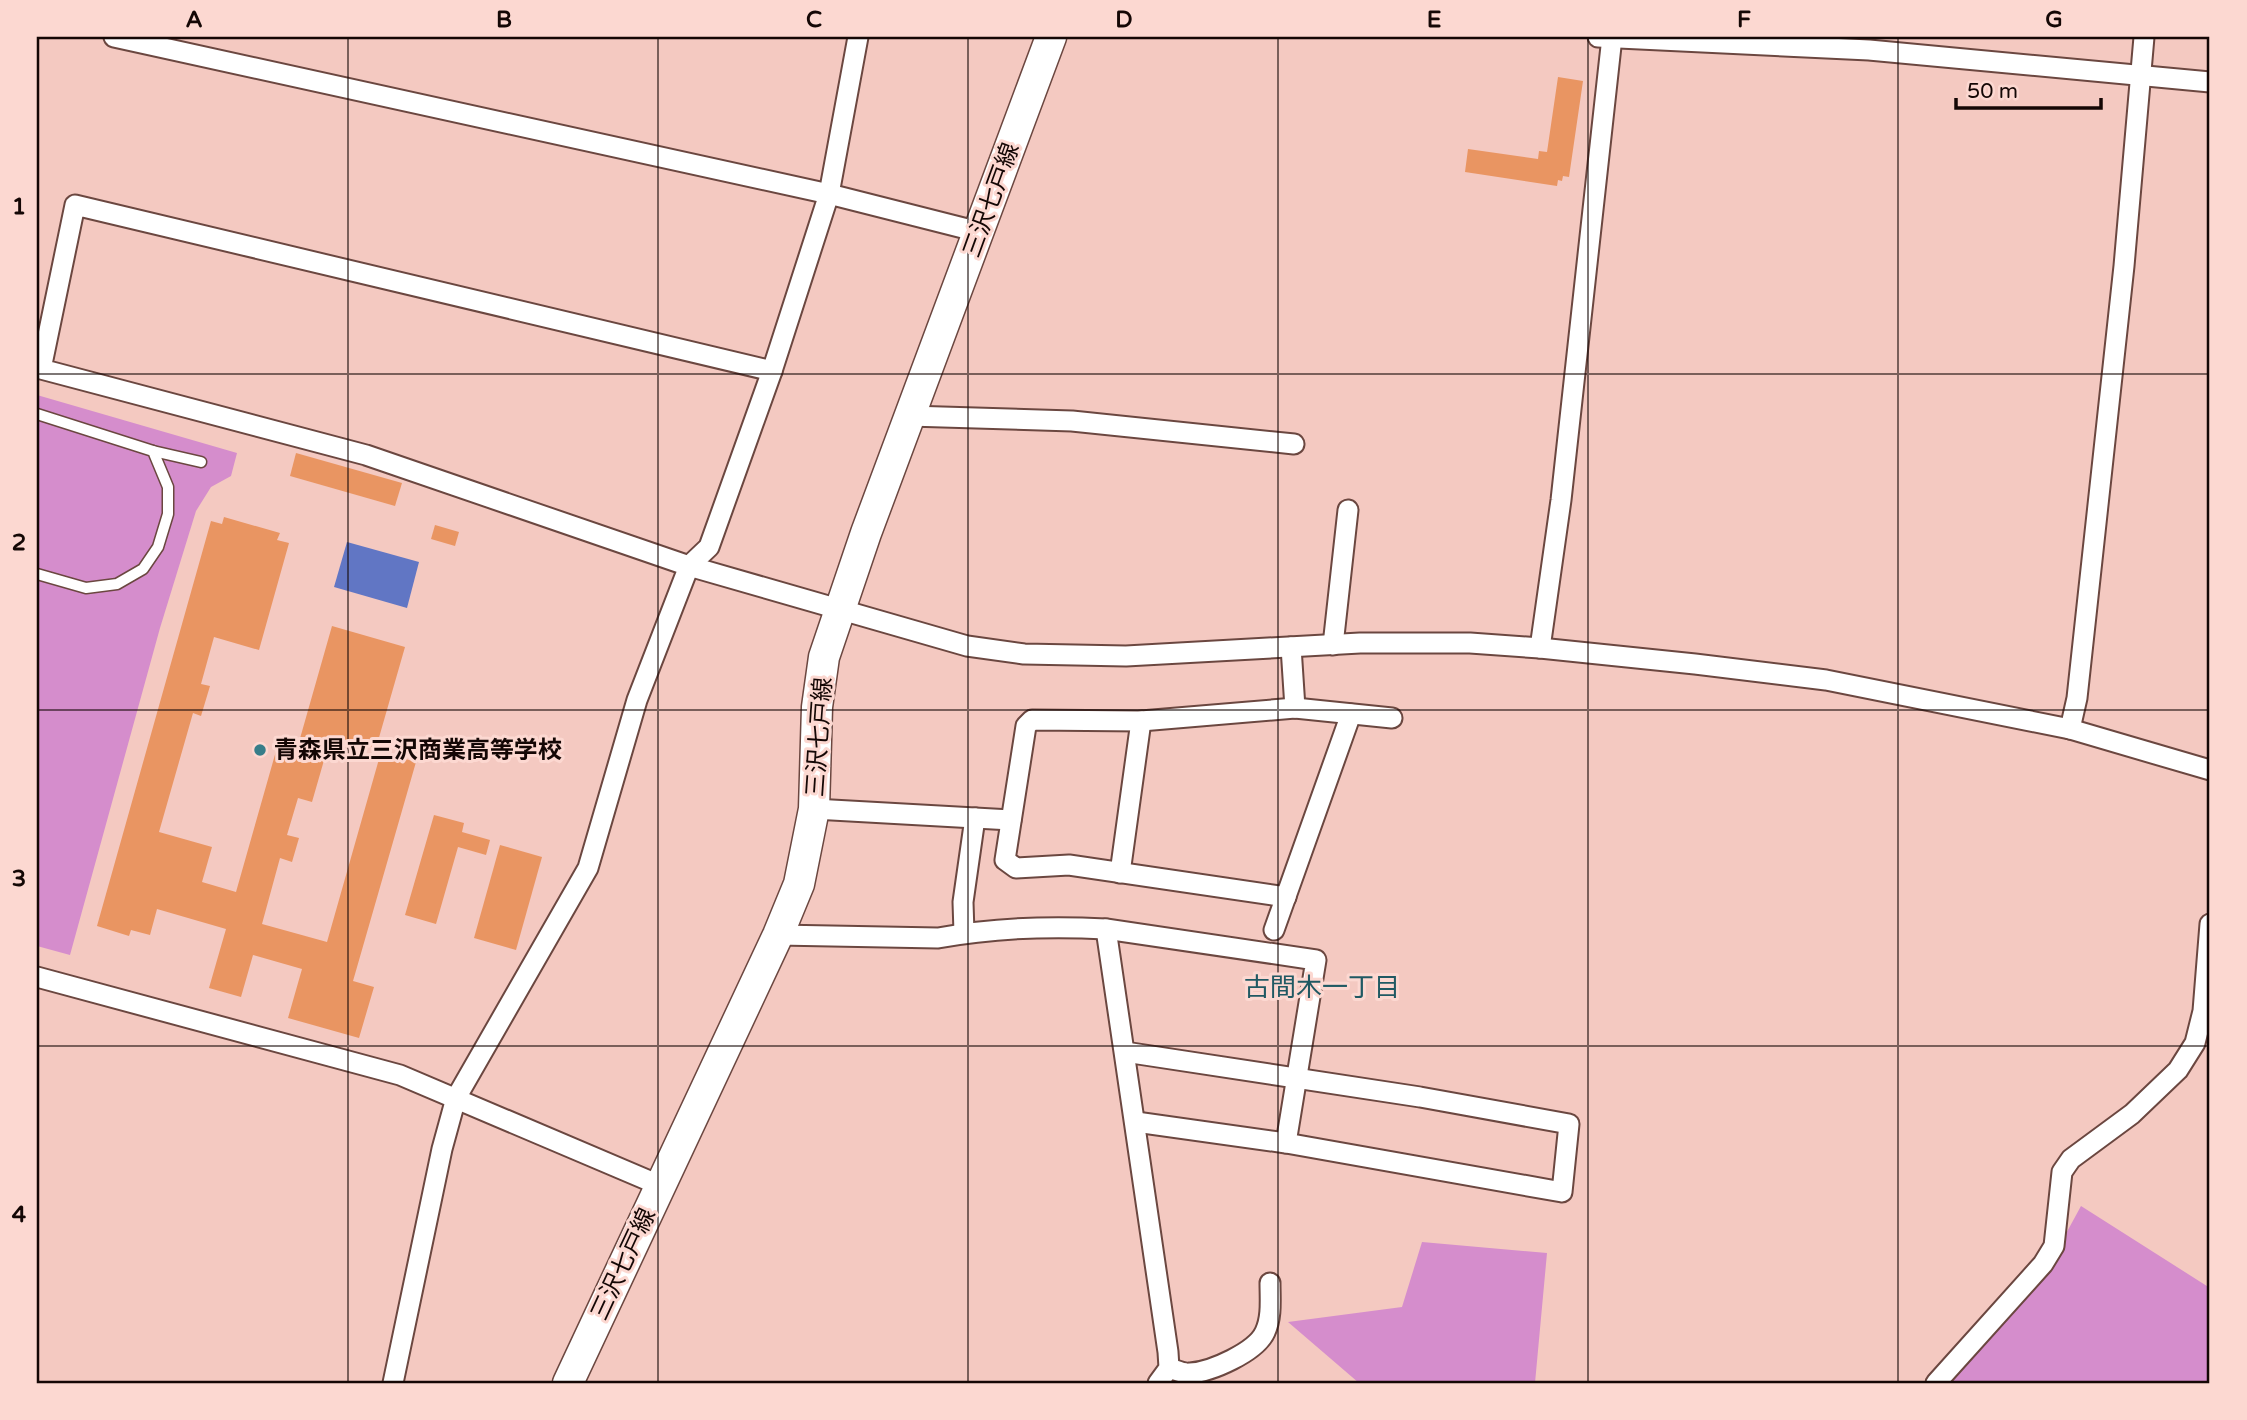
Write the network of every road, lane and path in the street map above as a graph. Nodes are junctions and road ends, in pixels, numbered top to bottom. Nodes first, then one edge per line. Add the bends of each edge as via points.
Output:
1 (114, 37) edge
2 (858, 37) edge
3 (1051, 37) edge
4 (1607, 37) edge
5 (2144, 37) edge
6 (2140, 74) junction
7 (2210, 82) edge
8 (829, 194) junction
9 (979, 232) junction
10 (772, 372) junction
11 (37, 414) edge
12 (909, 416) junction
13 (1294, 444) dead end
14 (153, 451) junction
15 (201, 462) dead end
16 (1348, 510) dead end
17 (689, 566) junction
18 (37, 574) edge
19 (840, 611) junction
20 (1333, 645) junction
21 (1291, 647) junction
22 (1540, 648) junction
23 (1295, 708) junction
24 (1352, 714) junction
25 (1392, 718) dead end
26 (1141, 721) junction
27 (2070, 729) junction
28 (2210, 770) edge
29 (814, 809) junction
30 (975, 818) junction
31 (1011, 820) junction
32 (1120, 873) junction
33 (1286, 897) junction
34 (2210, 924) edge
35 (1107, 929) junction
36 (1274, 930) dead end
37 (964, 933) junction
38 (778, 935) junction
39 (37, 977) edge
40 (1125, 1052) junction
41 (1295, 1079) junction
42 (456, 1098) junction
43 (1136, 1122) junction
44 (1286, 1143) junction
45 (659, 1185) junction
46 (1270, 1283) dead end
47 (1164, 1376) edge
48 (393, 1383) edge
49 (568, 1383) edge
50 (1936, 1383) edge

1 - 8 street
2 - 8 street
3 - 9 main road, 三沢七戸線
4 - 6 street via 1869,50
4 - 22 street via 1561,500
5 - 6 street
6 - 7 street
6 - 27 street via 2121,293
8 - 9 street
8 - 10 street
9 - 12 main road, 三沢七戸線
10 - 17 street via 709,547
10 - 17 street via 75,205 41,369 366,455
11 - 14 lane
12 - 13 street via 1072,421
12 - 19 main road, 三沢七戸線
14 - 15 lane
14 - 18 lane via 167,487 169,514 158,547 143,569 117,584 86,589
16 - 20 street
17 - 19 street
17 - 42 street via 637,700 588,868
19 - 21 street via 967,646 1024,654 1126,656
19 - 29 main road, 三沢七戸線 via 824,657 817,707
20 - 21 street
20 - 22 street via 1470,643
21 - 23 street
22 - 27 street via 1826,680
23 - 24 street
23 - 26 street
24 - 25 street
24 - 33 street
26 - 31 street via 1032,720 1026,726
26 - 32 street
27 - 28 street
29 - 30 street
29 - 38 main road, 三沢七戸線 via 799,884
30 - 31 street
30 - 37 street via 963,902
31 - 32 street via 1005,860 1016,868 1069,865
32 - 33 street
33 - 36 street
34 - 50 street via 2203,1011 2195,1043 2178,1070 2132,1114 2071,1159 2062,1172 2054,1246 2049,1255
35 - 37 street
35 - 40 street
35 - 41 street via 1316,960
37 - 38 street via 938,938
38 - 45 main road, 三沢七戸線
39 - 42 street via 400,1075
40 - 41 street
40 - 43 street
41 - 44 street
41 - 44 street via 1569,1124 1563,1192
42 - 45 street
42 - 48 street
43 - 44 street
43 - 47 street
45 - 49 main road, 三沢七戸線
46 - 47 street via 1269,1321 1254,1345 1214,1370

